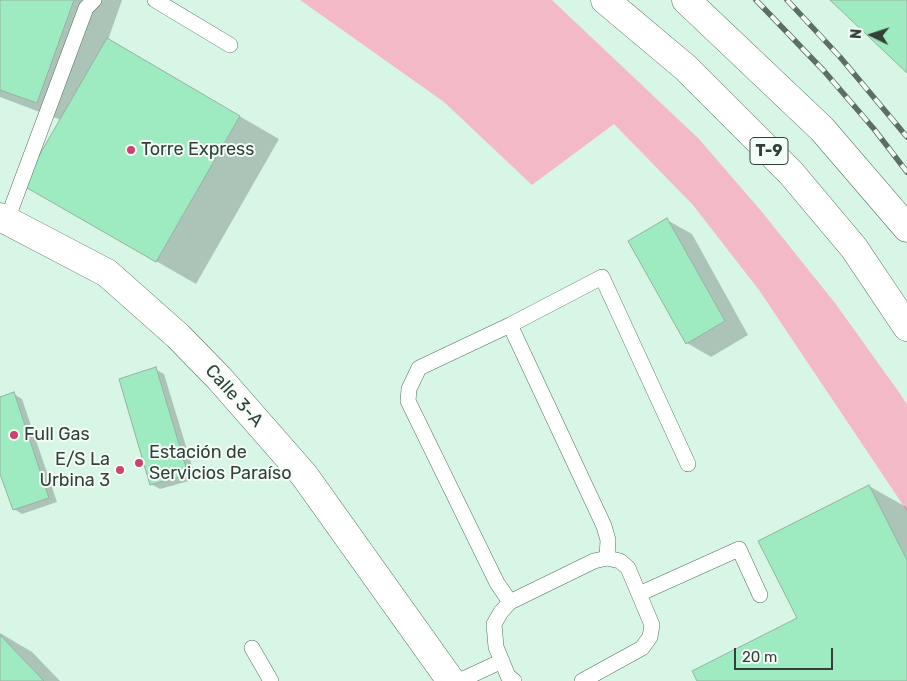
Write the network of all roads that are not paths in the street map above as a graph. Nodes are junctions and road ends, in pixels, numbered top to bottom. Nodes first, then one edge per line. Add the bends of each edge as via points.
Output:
1 (94, 0) edge
2 (155, 0) edge
3 (605, 0) edge
4 (686, 0) edge
5 (230, 45) dead end
6 (3, 218) edge
7 (907, 228) edge
8 (510, 325) junction
9 (907, 327) edge
10 (688, 464) dead end
11 (607, 558) junction
12 (639, 594) junction
13 (760, 595) dead end
14 (510, 602) junction
15 (252, 648) dead end
16 (502, 661) junction
17 (271, 681) edge
18 (452, 681) edge
19 (459, 681) edge
20 (514, 681) edge
21 (582, 681) edge

1 - 6 lane via 86,8
2 - 5 lane
3 - 9 main road, T-9 via 686,68 791,173 854,248
4 - 7 main road via 822,129
6 - 18 main road, Calle 3-A via 107,273 178,336 219,378 304,475
8 - 10 lane via 602,277
8 - 11 lane via 604,526 608,540
8 - 14 lane via 419,368 409,390 408,401 497,583
11 - 12 lane via 620,561 628,568
11 - 14 lane via 594,561
12 - 13 lane via 739,549
12 - 21 lane via 652,625 650,637 642,648
14 - 16 lane via 494,624 496,647
15 - 17 lane
16 - 19 lane
16 - 20 lane via 508,676

